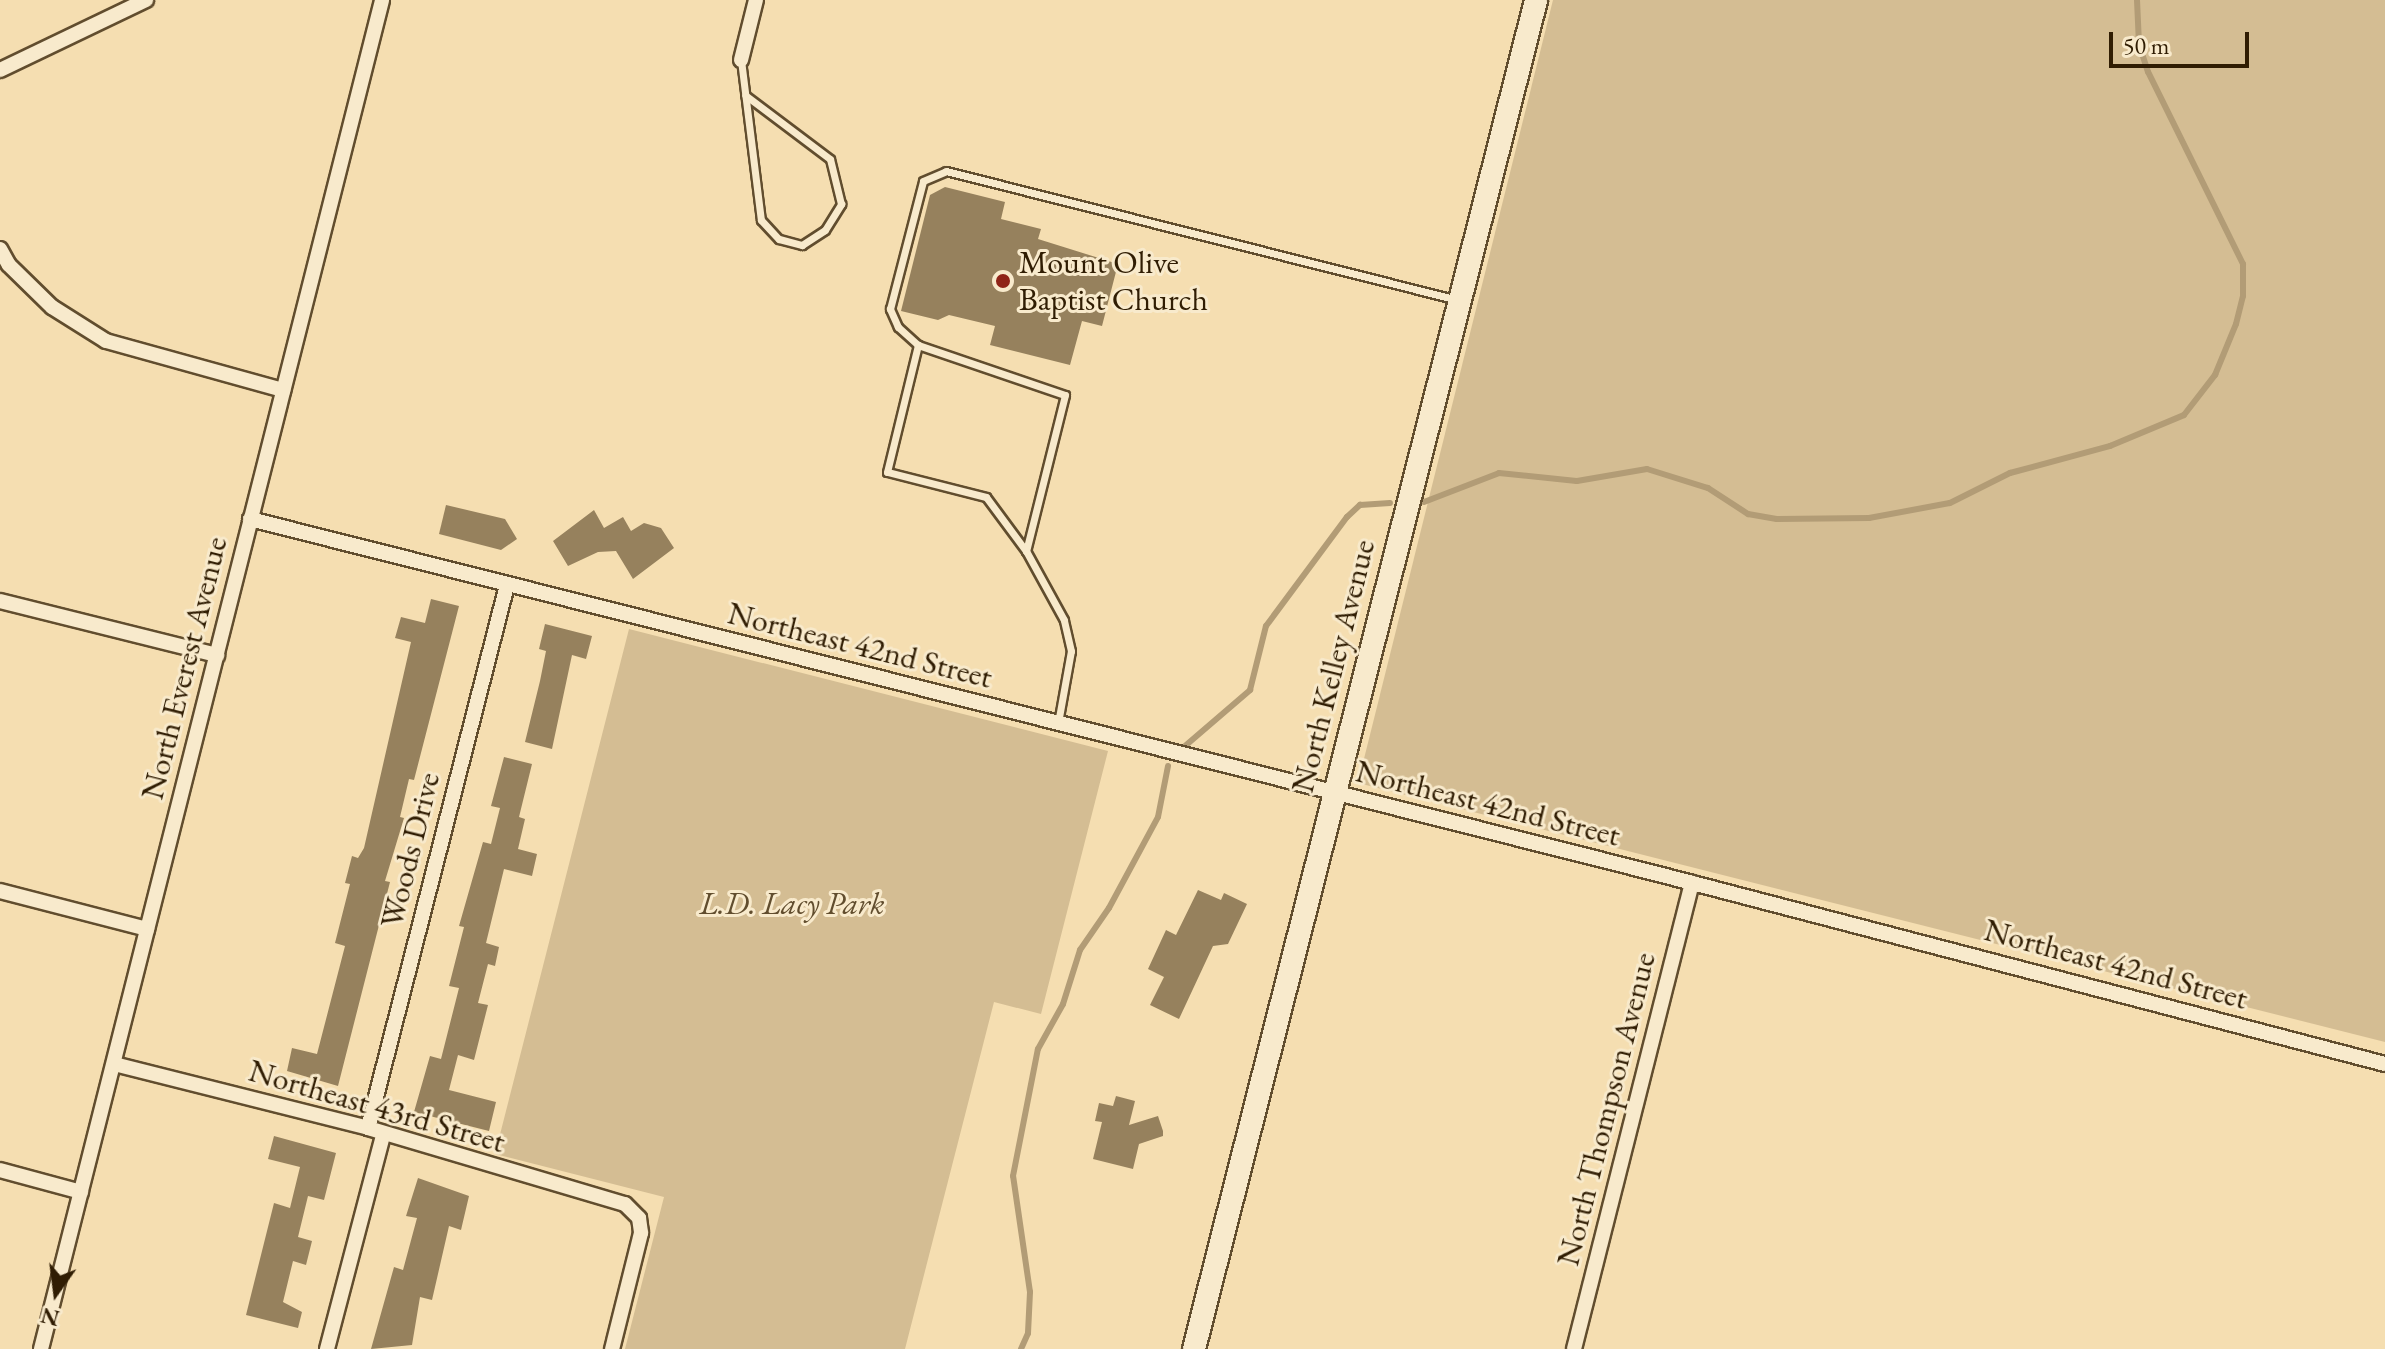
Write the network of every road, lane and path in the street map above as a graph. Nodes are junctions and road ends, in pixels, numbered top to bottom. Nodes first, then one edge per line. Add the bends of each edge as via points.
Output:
1 (146, 0) edge
2 (382, 0) edge
3 (756, 0) edge
4 (1536, 0) edge
5 (741, 60) joint
6 (0, 70) edge
7 (745, 95) junction
8 (0, 249) edge
9 (1460, 301) junction
10 (918, 345) junction
11 (283, 390) junction
12 (250, 519) junction
13 (1026, 551) junction
14 (507, 585) junction
15 (0, 601) edge
16 (217, 655) junction
17 (1058, 723) junction
18 (1333, 793) junction
19 (1692, 883) junction
20 (0, 891) edge
21 (147, 929) junction
22 (114, 1064) junction
23 (2385, 1064) edge
24 (368, 1128) junction
25 (383, 1136) junction
26 (0, 1170) edge
27 (81, 1192) junction
28 (41, 1349) edge
29 (327, 1349) edge
30 (612, 1349) edge
31 (1194, 1349) edge
32 (1574, 1349) edge

1 - 6 street
2 - 11 street, North Everest Avenue
3 - 5 street
4 - 9 street, North Kelley Avenue
5 - 7 lane
7 - 7 lane via 761,220 779,239 802,245 825,230 841,204 830,159
8 - 11 street via 52,307 106,341
9 - 10 lane via 946,171 923,181 890,309 898,327
9 - 18 street, North Kelley Avenue
10 - 13 lane via 887,472 986,497
10 - 13 lane via 1065,395
11 - 12 street, North Everest Avenue
12 - 14 street, Northeast 42nd Street
12 - 16 street, North Everest Avenue
13 - 17 lane via 1064,620 1071,651
14 - 17 street, Northeast 42nd Street
14 - 24 street, Woods Drive
15 - 16 street
16 - 21 street, North Everest Avenue
17 - 18 street, Northeast 42nd Street
18 - 19 street, Northeast 42nd Street
18 - 31 street, North Kelley Avenue
19 - 23 street, Northeast 42nd Street
19 - 32 street, North Thompson Avenue
20 - 21 street
21 - 22 street, North Everest Avenue
22 - 24 street, Northeast 43rd Street
22 - 27 street, North Everest Avenue
24 - 25 street, Northeast 43rd Street
25 - 29 street
25 - 30 street, Northeast 43rd Street via 625,1204 639,1218 641,1233
26 - 27 street
27 - 28 street, North Everest Avenue

